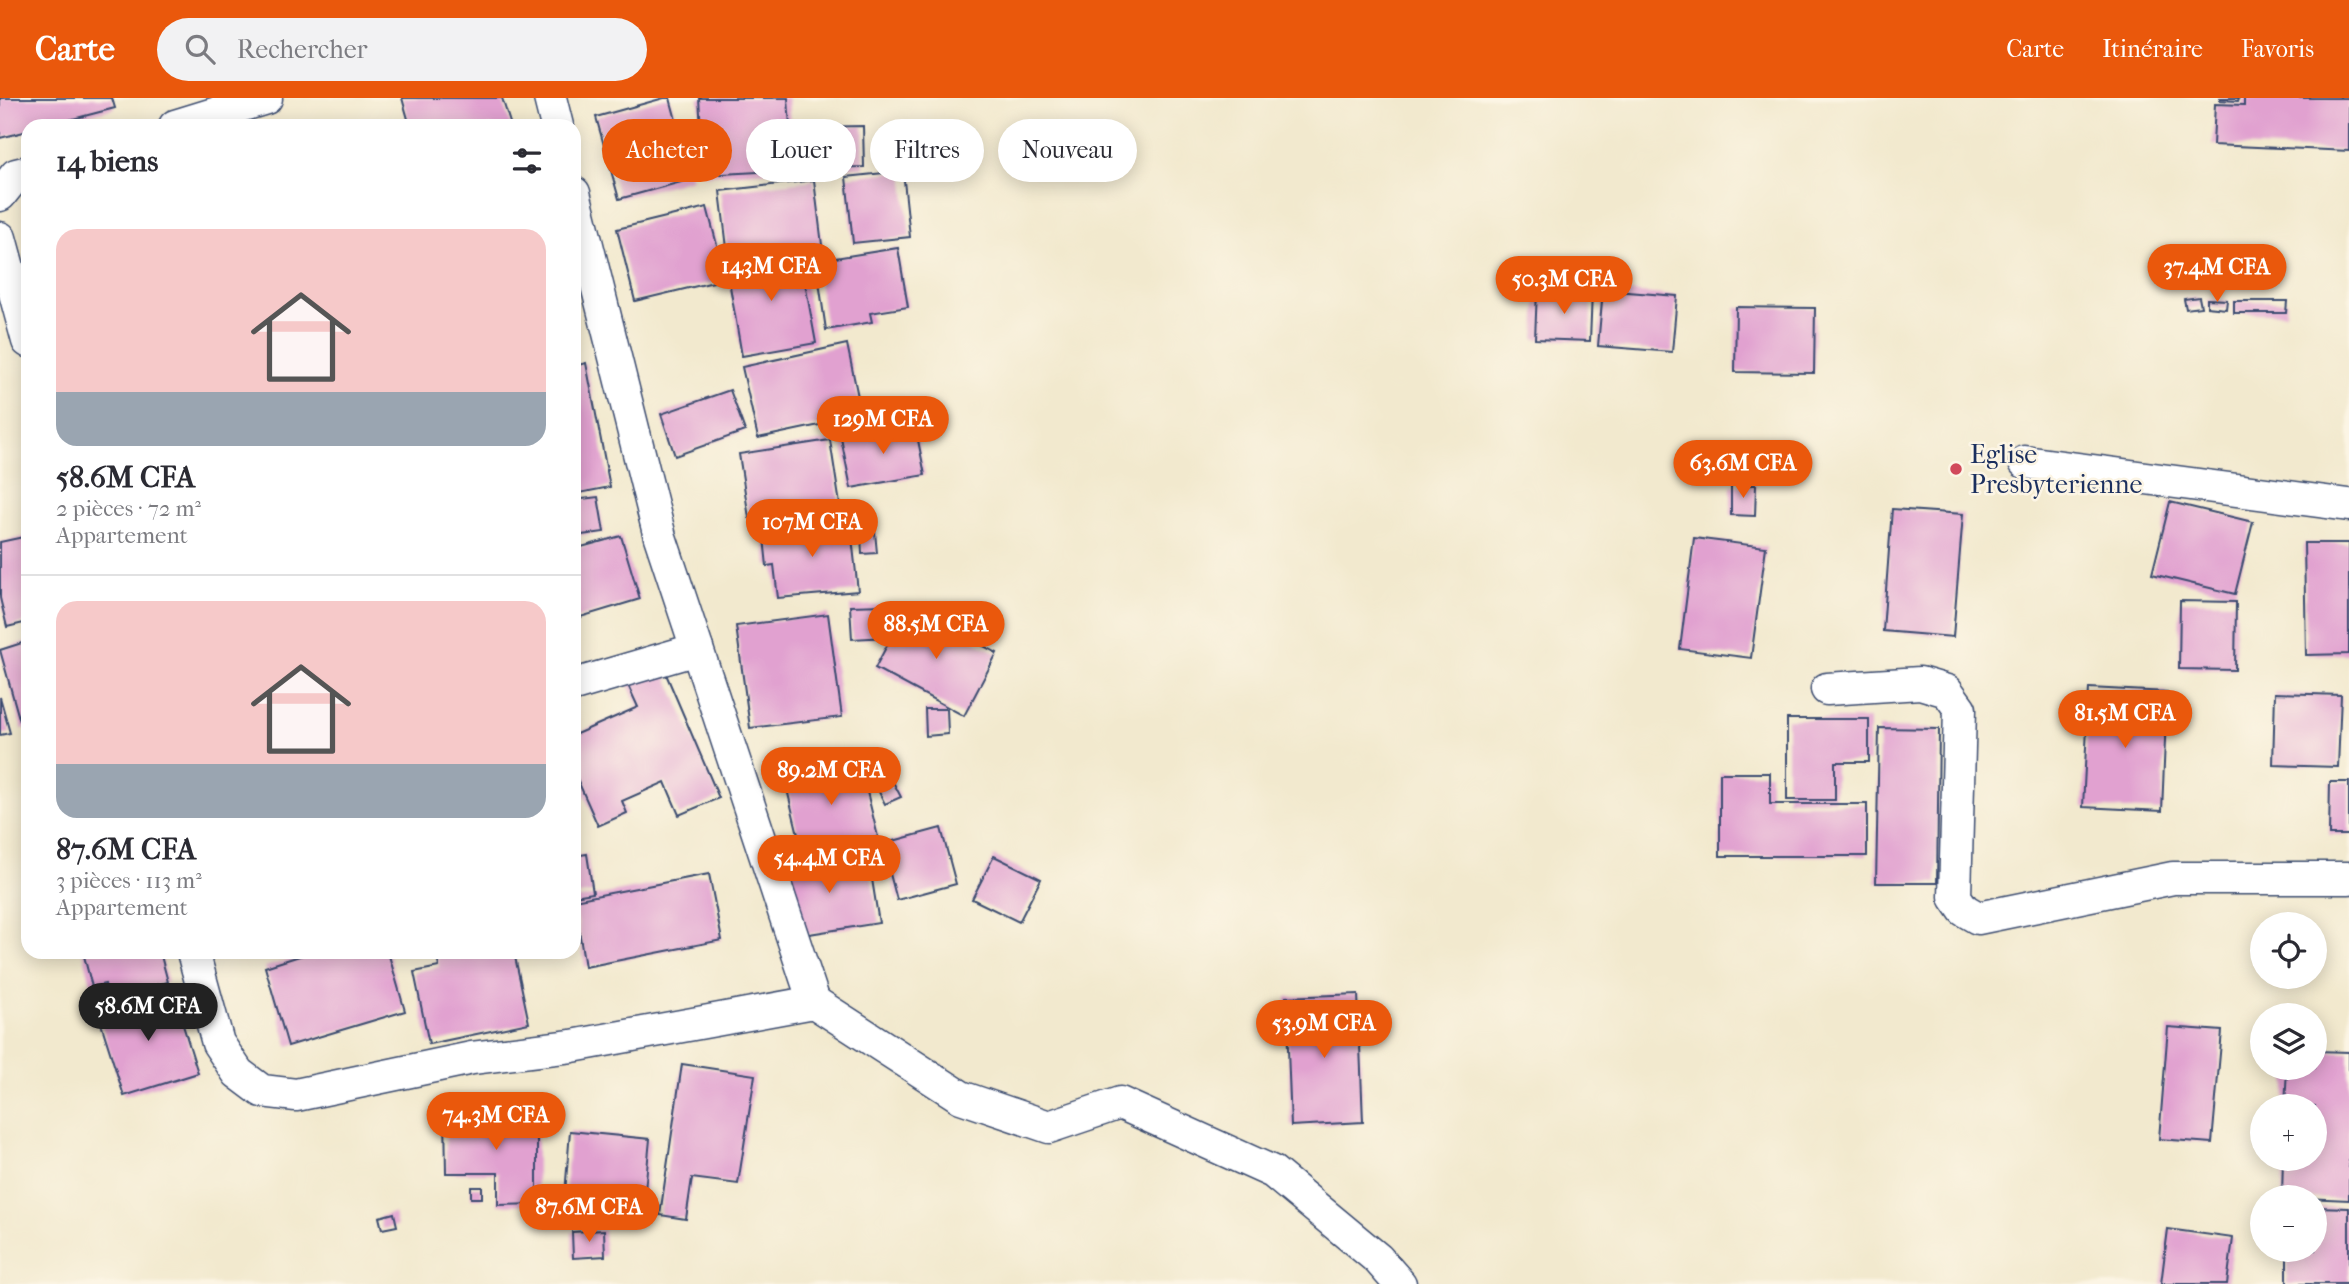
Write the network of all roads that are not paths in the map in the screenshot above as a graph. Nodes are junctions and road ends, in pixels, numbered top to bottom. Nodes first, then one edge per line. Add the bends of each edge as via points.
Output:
1 (266, 98) edge
2 (550, 98) edge
3 (198, 119) edge
4 (555, 119) edge
5 (21, 174) edge
6 (0, 195) edge
7 (581, 221) edge
8 (0, 238) edge
9 (21, 315) edge
10 (2025, 462) dead end
11 (2349, 505) edge
12 (697, 649) junction
13 (581, 683) edge
14 (1827, 689) dead end
15 (2349, 878) edge
16 (195, 959) edge
17 (814, 1002) junction
18 (1400, 1284) edge

1 - 3 street
2 - 4 street
5 - 6 street
7 - 12 street via 660,537
8 - 9 street
10 - 11 street
12 - 13 street
12 - 17 street
14 - 15 street via 1920,683 1947,691 1960,709 1955,897 1964,910 1978,918 2174,878
16 - 17 street via 218,1043 238,1073 262,1091 296,1096 472,1058 572,1046
17 - 18 street via 961,1097 1049,1127 1120,1103 1273,1172 1378,1259

